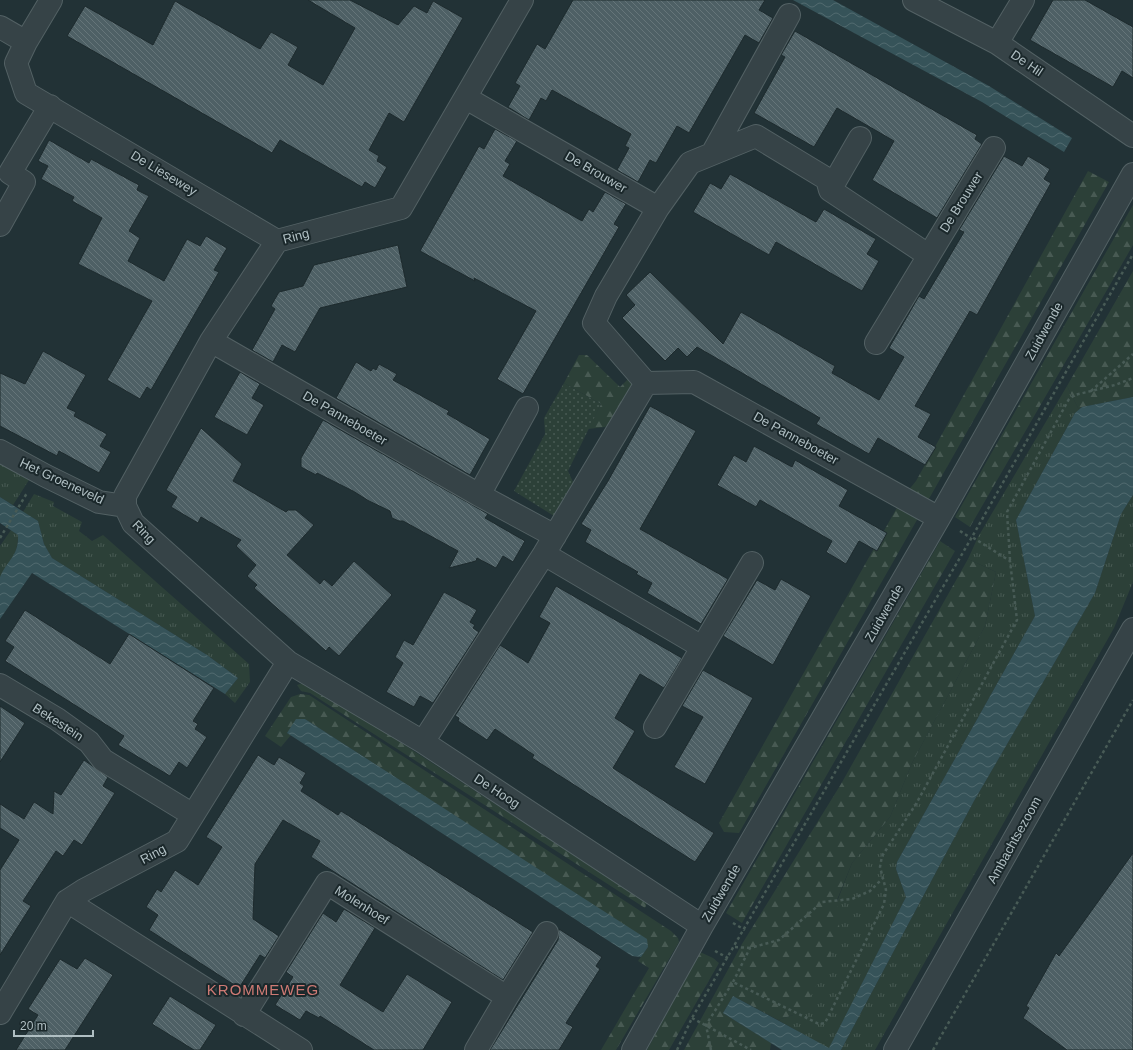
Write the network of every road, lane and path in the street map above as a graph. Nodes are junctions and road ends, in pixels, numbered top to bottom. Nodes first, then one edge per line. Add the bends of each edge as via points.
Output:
1 (51, 0) edge
2 (914, 0) edge
3 (1023, 0) edge
4 (515, 3) edge
5 (789, 15) dead end
6 (0, 27) edge
7 (26, 42) junction
8 (997, 43) junction
9 (466, 98) junction
10 (50, 106) junction
11 (1133, 136) edge
12 (860, 138) dead end
13 (994, 148) dead end
14 (712, 154) junction
15 (5, 170) edge
16 (1133, 174) edge
17 (830, 190) junction
18 (658, 208) junction
19 (0, 225) edge
20 (277, 241) junction
21 (1133, 254) edge
22 (928, 255) junction
23 (211, 341) junction
24 (876, 343) dead end
25 (1133, 354) edge
26 (1133, 378) edge
27 (646, 383) junction
28 (1091, 392) junction
29 (527, 408) dead end
30 (0, 451) edge
31 (479, 495) junction
32 (25, 496) dead end
33 (125, 506) junction
34 (939, 518) junction
35 (555, 536) junction
36 (972, 537) junction
37 (0, 538) edge
38 (544, 554) junction
39 (1010, 561) junction
40 (752, 563) dead end
41 (1133, 629) edge
42 (702, 647) junction
43 (288, 662) junction
44 (2, 687) edge
45 (1133, 700) edge
46 (655, 728) dead end
47 (423, 742) junction
48 (193, 815) junction
49 (882, 879) junction
50 (67, 901) junction
51 (702, 926) junction
52 (547, 933) dead end
53 (735, 947) junction
54 (750, 948) junction
55 (733, 982) junction
56 (7, 988) edge
57 (507, 998) junction
58 (0, 1013) edge
59 (244, 1015) junction
60 (692, 1018) junction
61 (706, 1025) junction
62 (301, 1050) edge
63 (476, 1050) edge
64 (633, 1050) edge
65 (677, 1050) edge
66 (710, 1050) edge
67 (751, 1050) edge
68 (895, 1050) edge
69 (934, 1050) edge

1 - 7 street, De Liesewey
2 - 8 street, De Hil
3 - 8 street
4 - 9 street, Ring
5 - 14 street
6 - 7 street
7 - 10 street, De Liesewey via 16,63 26,93
8 - 11 street, De Hil
9 - 18 street, De Brouwer
9 - 20 street, Ring via 401,208
10 - 15 street
10 - 20 street, De Liesewey
12 - 17 street
13 - 22 street, De Brouwer
14 - 17 street via 756,136 826,179
14 - 18 street via 690,163
15 - 19 street via 24,182
16 - 34 street, Zuidwende
17 - 22 street
18 - 27 street via 606,296 594,323
20 - 23 street, Ring
21 - 36 path
22 - 24 street, De Brouwer
23 - 31 street, De Panneboeter
23 - 33 street, Ring via 125,496
25 - 28 path
26 - 28 path
27 - 34 street, De Panneboeter via 694,382
27 - 35 street
28 - 39 path via 1074,395 1069,399 1007,512
29 - 31 street
30 - 33 street, Het Groeneveld via 99,502
31 - 35 street, De Panneboeter
32 - 37 path
33 - 43 street, Ring via 133,523
34 - 51 street, Zuidwende
35 - 38 street
36 - 39 path
36 - 53 path
38 - 42 street
38 - 47 street
39 - 49 path via 1017,620 916,804 882,856
40 - 42 street
41 - 68 street, Ambachtsezoom
42 - 46 street
43 - 47 street, De Hoog
43 - 48 street, Ring
44 - 48 street, Bekestein via 57,719 89,742 103,760
45 - 69 path
47 - 51 street, De Hoog
48 - 50 street, Ring via 177,841
49 - 54 path via 870,891 852,899 822,902 779,940
49 - 55 path via 886,890 884,904 825,1023 819,1024
50 - 56 street, Ring
50 - 59 street
51 - 64 street, Zuidwende
52 - 57 street
53 - 54 path
53 - 60 path
54 - 55 path
55 - 61 path
56 - 58 street, Ring
57 - 59 street, Molenhoef via 327,883
57 - 63 street
59 - 62 street
60 - 61 path
60 - 65 path
61 - 66 path
61 - 67 path

